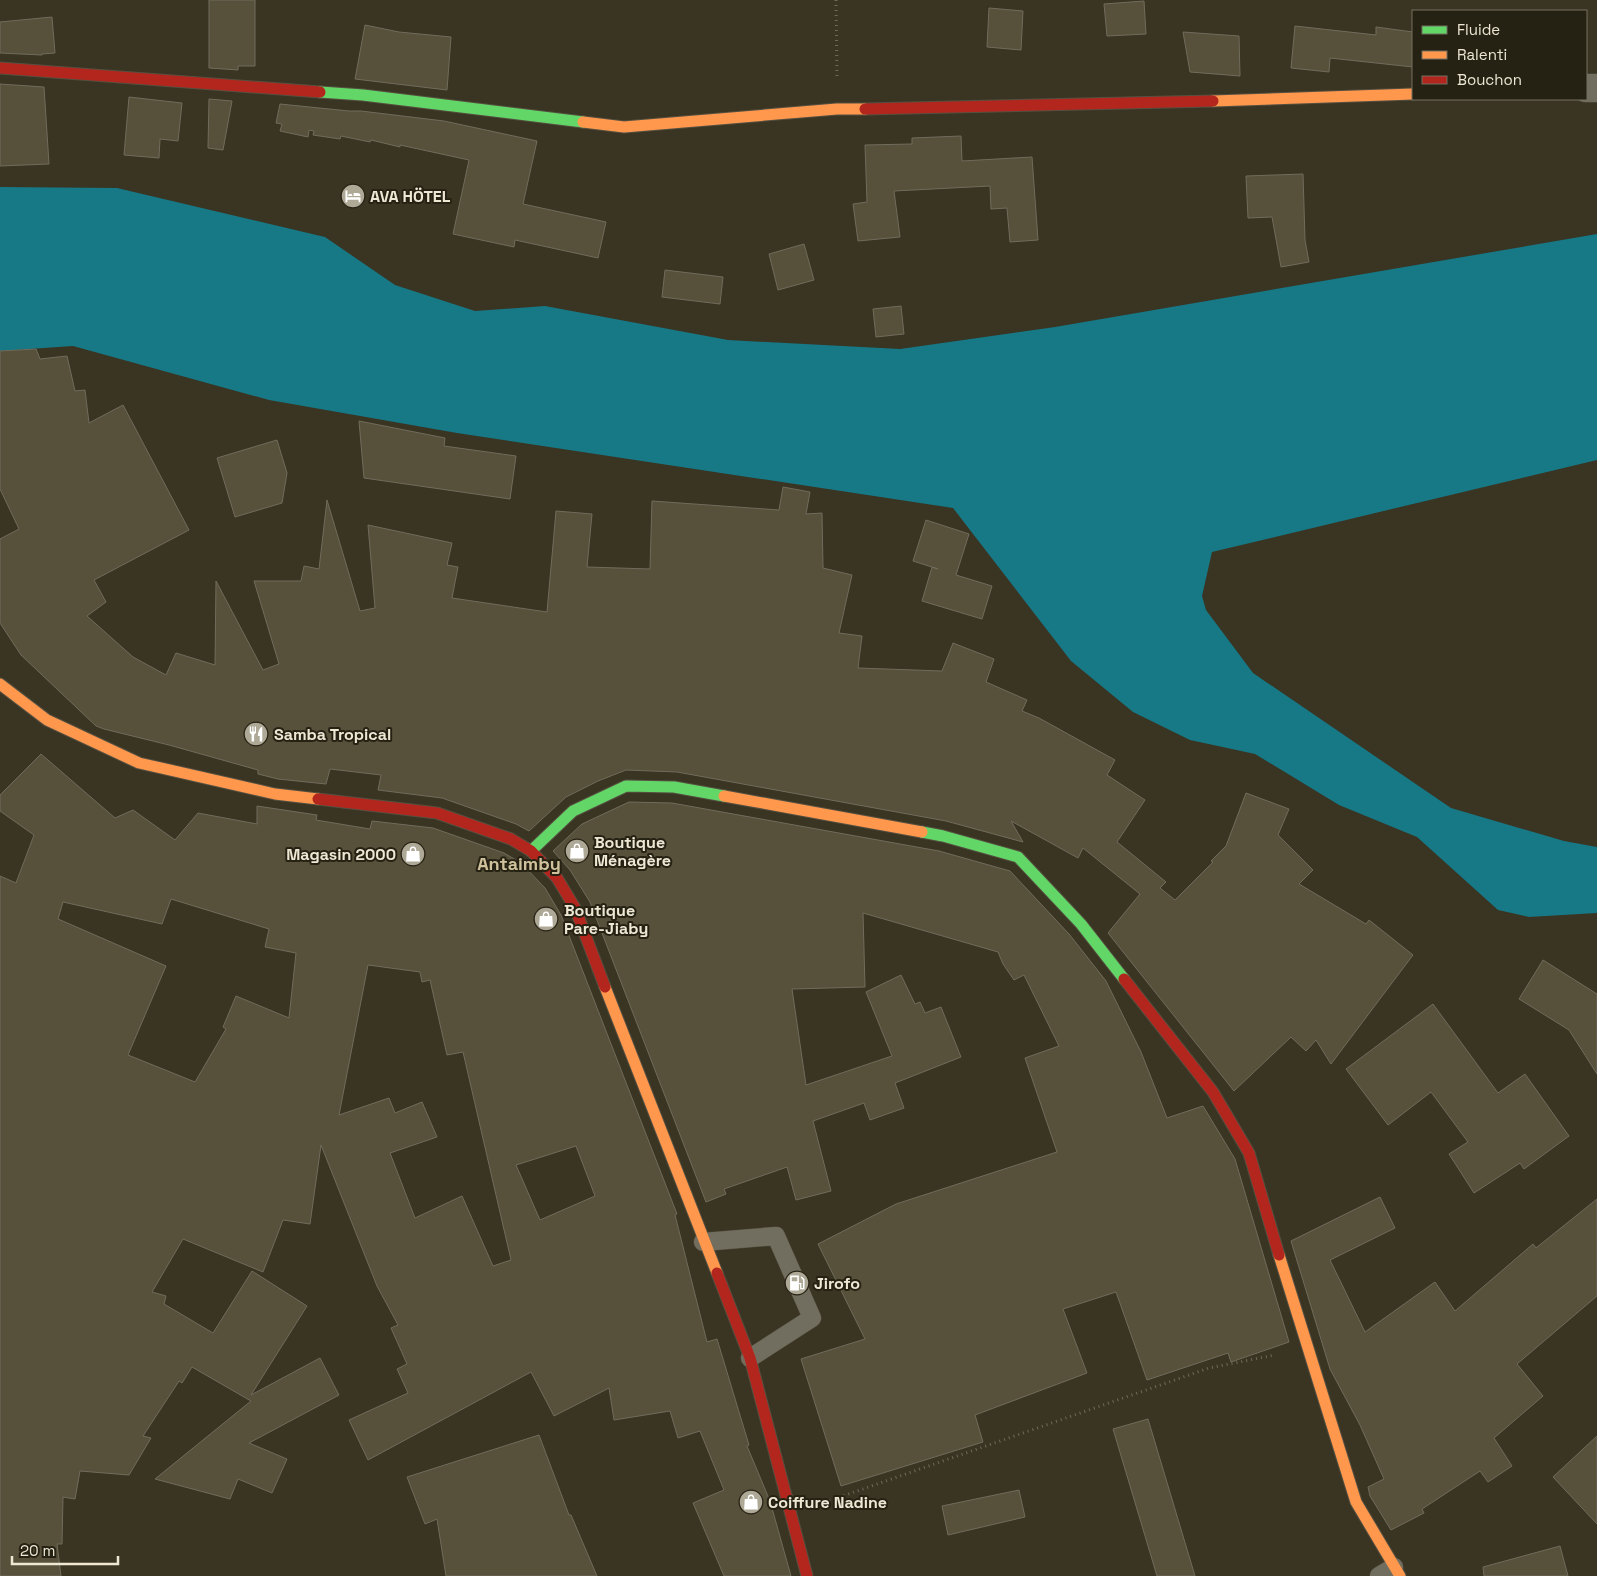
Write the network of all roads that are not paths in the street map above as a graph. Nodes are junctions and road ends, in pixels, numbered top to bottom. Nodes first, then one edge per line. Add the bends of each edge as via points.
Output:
1 (0, 68) edge
2 (1412, 94) edge
3 (0, 684) edge
4 (531, 851) junction
5 (704, 1242) junction
6 (750, 1358) junction
7 (1397, 1571) edge
8 (807, 1576) edge
9 (1379, 1576) edge

1 - 2 street via 363,95 624,127 838,109 1138,104
3 - 4 street via 47,720 139,763 276,794 437,813 511,839
4 - 5 street via 557,878 575,908
4 - 7 street via 573,811 604,795 626,786 664,786 943,836 1018,857 1082,924 1207,1084 1249,1153 1356,1502
5 - 6 street
5 - 6 lane via 776,1236 812,1318
6 - 8 street
7 - 9 lane

